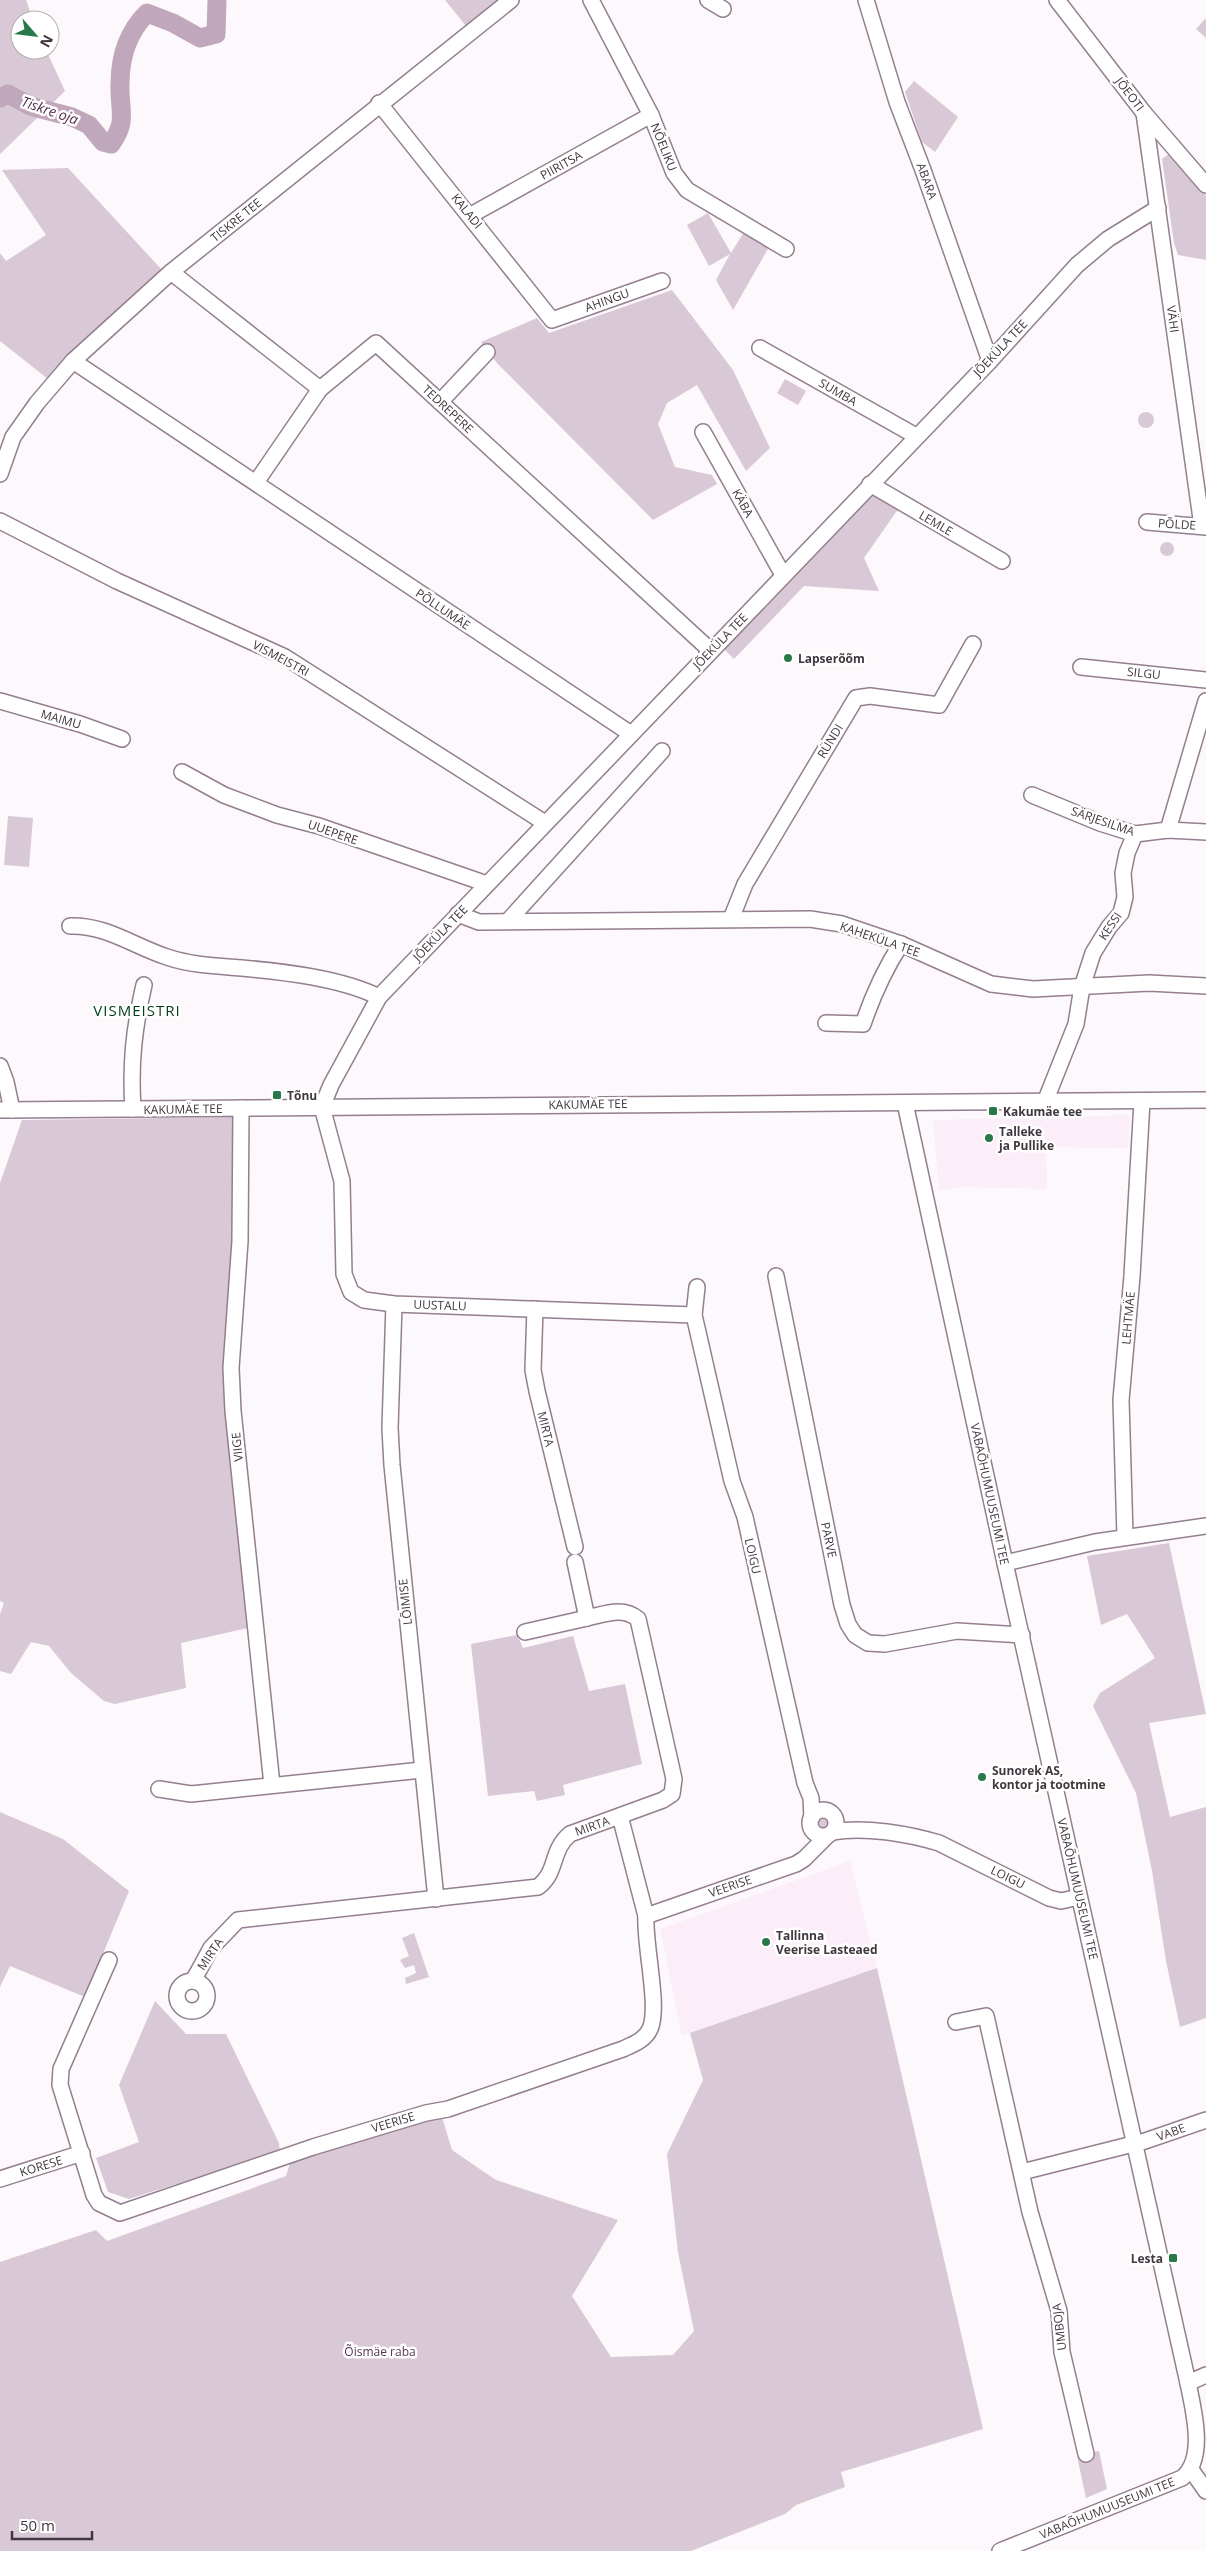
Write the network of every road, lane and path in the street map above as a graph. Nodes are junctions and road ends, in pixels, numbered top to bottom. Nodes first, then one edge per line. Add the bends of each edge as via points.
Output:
1 (511, 0) edge
2 (591, 0) edge
3 (708, 0) edge
4 (866, 0) edge
5 (1057, 0) edge
6 (723, 9) dead end
7 (379, 104) junction
8 (1144, 113) junction
9 (651, 115) junction
10 (1206, 185) edge
11 (1158, 208) junction
12 (470, 215) junction
13 (786, 249) dead end
14 (172, 272) junction
15 (662, 281) dead end
16 (552, 320) joint
17 (760, 348) dead end
18 (488, 352) dead end
19 (73, 361) junction
20 (990, 361) junction
21 (320, 388) junction
22 (440, 402) junction
23 (703, 432) dead end
24 (916, 436) junction
25 (0, 474) edge
26 (257, 481) junction
27 (870, 484) junction
28 (0, 522) edge
29 (1147, 522) dead end
30 (1204, 526) edge
31 (1002, 561) dead end
32 (783, 575) junction
33 (973, 644) dead end
34 (711, 651) junction
35 (1082, 667) dead end
36 (1206, 680) edge
37 (0, 701) edge
38 (1206, 702) edge
39 (631, 734) junction
40 (122, 739) dead end
41 (662, 751) dead end
42 (182, 772) dead end
43 (1032, 794) dead end
44 (545, 823) junction
45 (1168, 830) junction
46 (1206, 832) edge
47 (1135, 834) junction
48 (487, 884) junction
49 (458, 914) junction
50 (731, 919) junction
51 (508, 921) junction
52 (70, 926) dead end
53 (902, 944) junction
54 (144, 985) dead end
55 (1206, 986) edge
56 (1082, 987) junction
57 (379, 997) junction
58 (826, 1023) dead end
59 (0, 1066) edge
60 (1206, 1100) edge
61 (1142, 1101) junction
62 (1045, 1102) junction
63 (906, 1103) junction
64 (322, 1107) junction
65 (240, 1108) junction
66 (133, 1109) junction
67 (6, 1110) edge
68 (776, 1276) dead end
69 (697, 1287) dead end
70 (394, 1304) junction
71 (535, 1309) junction
72 (694, 1315) junction
73 (1206, 1526) edge
74 (1125, 1536) junction
75 (1005, 1564) junction
76 (587, 1618) junction
77 (525, 1632) dead end
78 (1022, 1635) junction
79 (422, 1770) junction
80 (272, 1785) junction
81 (159, 1789) dead end
82 (620, 1816) junction
83 (821, 1818) junction
84 (852, 1828) junction
85 (830, 1834) junction
86 (812, 1851) junction
87 (1079, 1897) junction
88 (436, 1899) junction
89 (646, 1916) junction
90 (109, 1960) dead end
91 (193, 1981) dead end
92 (956, 2022) dead end
93 (1206, 2120) edge
94 (1135, 2144) junction
95 (82, 2153) junction
96 (1022, 2172) junction
97 (0, 2179) edge
98 (1206, 2375) edge
99 (1188, 2383) junction
100 (1086, 2454) dead end
101 (1192, 2471) junction
102 (1206, 2491) edge
103 (1000, 2551) edge

1 - 7 street, TISKRE TEE
2 - 9 street, NÕELIKU
3 - 6 street
4 - 20 street, ABARA via 897,102
5 - 8 street, JÕEOTI
7 - 12 street, KALADI
7 - 14 street, TISKRE TEE
8 - 10 street, JÕEOTI
8 - 11 street, VÄHI
9 - 12 street, PIIRITSA
9 - 13 street, NÕELIKU via 674,173 687,190
11 - 20 street, JÕEKÜLA TEE via 1108,239 1077,265
11 - 30 street, VÄHI
12 - 16 street, KALADI
14 - 19 street, TISKRE TEE
14 - 21 street
15 - 16 street, AHINGU
17 - 24 street, SUMBA
18 - 22 street
19 - 25 street, TISKRE TEE via 13,437
19 - 26 street, PÕLLUMÄE
20 - 24 street, JÕEKÜLA TEE
21 - 22 street, TEDREPERE via 376,343
21 - 26 street
22 - 34 street, TEDREPERE
23 - 32 street, KÄBA
24 - 27 street, JÕEKÜLA TEE
26 - 39 street, PÕLLUMÄE via 378,566
27 - 31 street, LEMLE
27 - 32 street, JÕEKÜLA TEE
28 - 44 street, VISMEISTRI via 117,581 284,657
29 - 30 street, PÕLDE
32 - 34 street, JÕEKÜLA TEE
33 - 50 street, RÜNDI via 939,705 870,696 856,698 745,884
34 - 39 street, JÕEKÜLA TEE
35 - 36 street, SILGU
37 - 40 street, MAIMU
38 - 45 street
39 - 44 street, JÕEKÜLA TEE
41 - 51 street
42 - 48 street, UUEPERE via 224,795 277,815 319,826
43 - 47 street, SÄRJESILMA
44 - 48 street, JÕEKÜLA TEE
45 - 46 street, SÄRJESILMA
45 - 47 street, SÄRJESILMA
47 - 56 street, KESSI via 1123,873 1125,897 1120,914 1108,926 1093,953
48 - 49 street, JÕEKÜLA TEE
49 - 51 street, KAHEKÜLA TEE via 479,922
49 - 57 street, JÕEKÜLA TEE
50 - 51 street, KAHEKÜLA TEE
50 - 53 street, KAHEKÜLA TEE via 810,919 842,924
52 - 57 street via 107,931 167,958 279,973 360,988
53 - 56 street, KAHEKÜLA TEE via 991,984 1034,988
53 - 58 street via 875,988 863,1024
54 - 66 street via 130,1066
55 - 56 street, KAHEKÜLA TEE via 1149,983
56 - 62 street, KESSI via 1076,1024
57 - 64 street, JÕEKÜLA TEE via 331,1084
59 - 67 street via 6,1082
60 - 61 street, KAKUMÄE TEE
61 - 62 street, KAKUMÄE TEE
61 - 74 street, LEHTMÄE via 1132,1276 1120,1400
62 - 63 street, KAKUMÄE TEE
63 - 64 street, KAKUMÄE TEE
63 - 75 street, VABAÕHUMUUSEUMI TEE
64 - 65 street, KAKUMÄE TEE
64 - 70 street, UUSTALU via 342,1181 344,1274 351,1292 364,1300
65 - 66 street, KAKUMÄE TEE
65 - 80 street, VIIGE via 240,1241 231,1368 233,1411
66 - 67 street, KAKUMÄE TEE
68 - 78 street, PARVE via 842,1605 855,1635 868,1642 885,1644 957,1631
69 - 72 street
70 - 71 street, UUSTALU
70 - 79 street, LÕIMISE via 392,1465
71 - 72 street, UUSTALU
71 - 76 street, MIRTA via 533,1370 536,1391
72 - 83 street, LOIGU via 732,1481 745,1517 804,1783
73 - 74 street
74 - 75 street
75 - 78 street, VABAÕHUMUUSEUMI TEE
76 - 77 street
76 - 82 street, MIRTA via 622,1611 638,1619 674,1779 672,1794 664,1800
78 - 87 street, VABAÕHUMUUSEUMI TEE
79 - 80 street
79 - 88 street, LÕIMISE
80 - 81 street via 191,1794
82 - 88 street, MIRTA via 570,1834 560,1842 551,1873 538,1887
82 - 89 street
83 - 84 street, LOIGU
83 - 85 street via 836,1824
83 - 85 street via 819,1836
83 - 86 street
84 - 85 street, LOIGU
84 - 87 street, LOIGU via 926,1839 1049,1898 1061,1901
85 - 86 street, VEERISE
86 - 89 street, VEERISE via 796,1864
87 - 94 street, VABAÕHUMUUSEUMI TEE
88 - 91 street, MIRTA via 238,1920 211,1948
89 - 95 street, VEERISE via 645,1934 654,2000 651,2028 643,2040 623,2049 448,2109 313,2147 120,2213 99,2203
90 - 95 street, VEERISE via 61,2069 60,2085
92 - 96 street, UMBOJA via 986,2016
93 - 94 street, VABE
94 - 96 street
94 - 99 street, VABAÕHUMUUSEUMI TEE
95 - 97 street, KORESE
96 - 100 street, UMBOJA via 1030,2212 1059,2311 1062,2352
98 - 99 street
99 - 101 street, VABAÕHUMUUSEUMI TEE via 1199,2447
101 - 102 street
101 - 103 street, VABAÕHUMUUSEUMI TEE via 1182,2478

